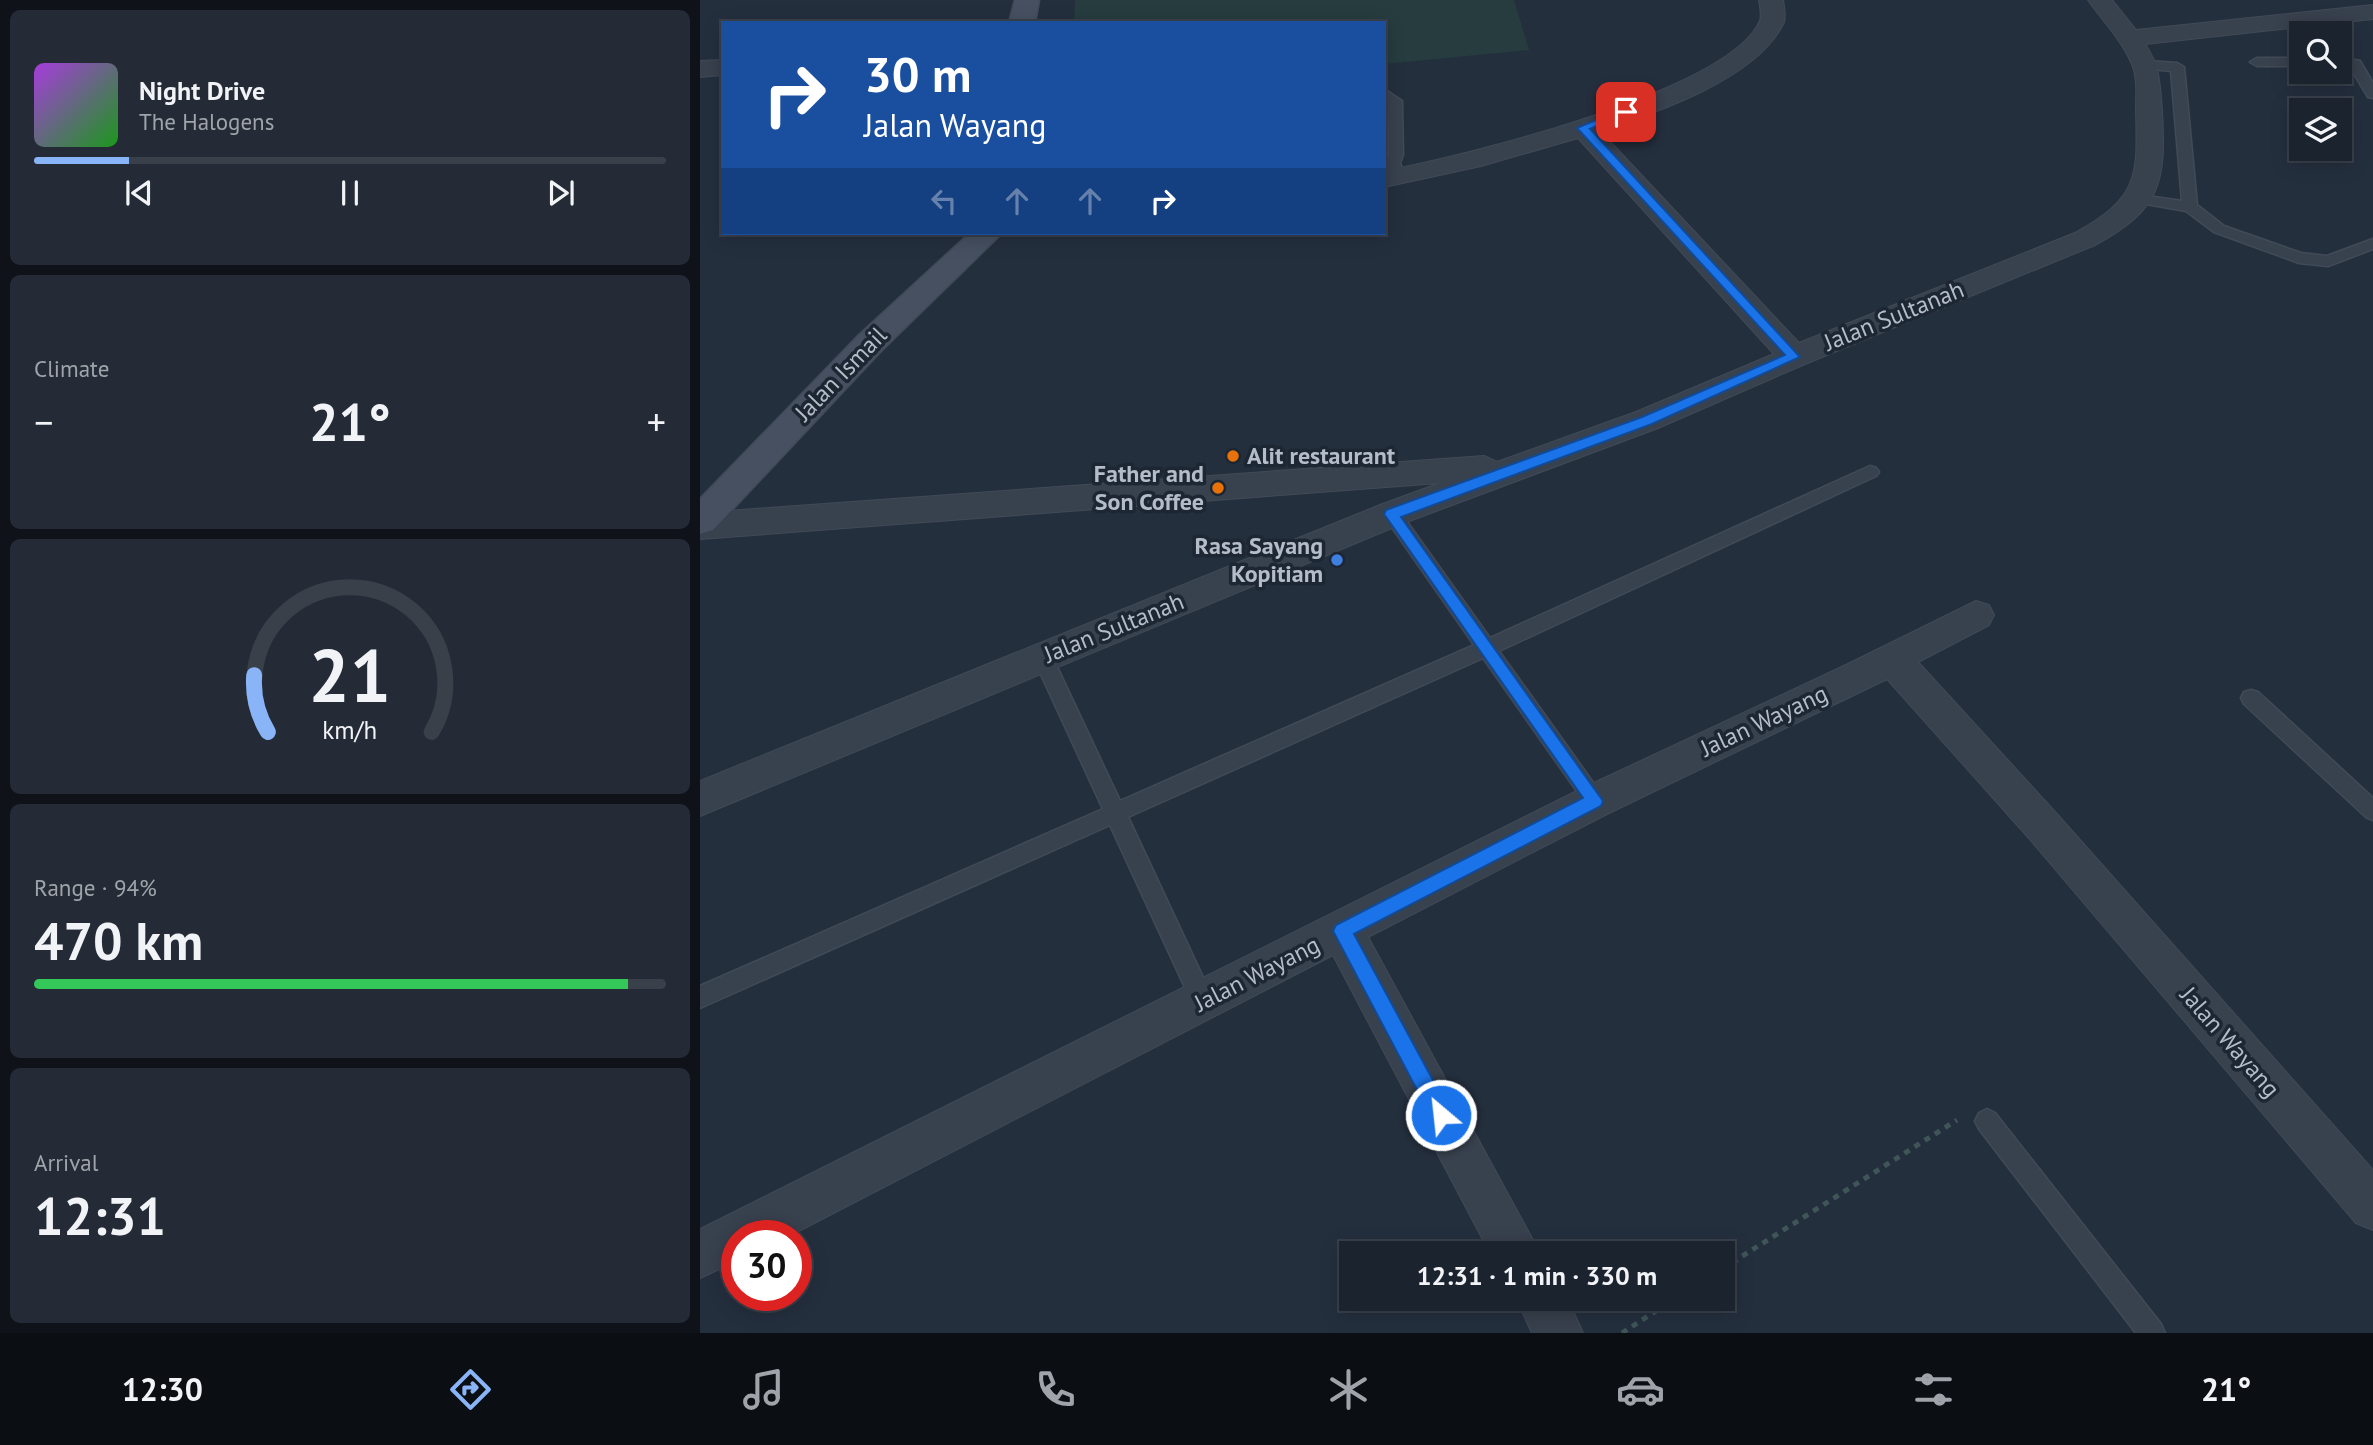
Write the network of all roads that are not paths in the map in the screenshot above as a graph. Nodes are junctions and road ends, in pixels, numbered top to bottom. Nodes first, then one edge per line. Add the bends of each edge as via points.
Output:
1 (1027, 0) edge
2 (1771, 0) edge
3 (2100, 0) edge
4 (2373, 12) edge
5 (1022, 21) edge
6 (2129, 38) junction
7 (2373, 61) edge
8 (2257, 62) dead end
9 (2289, 62) edge
10 (2352, 63) edge
11 (2355, 64) junction
12 (2146, 65) junction
13 (721, 67) edge
14 (700, 69) edge
15 (2373, 94) edge
16 (1386, 95) edge
17 (1583, 128) junction
18 (1390, 171) edge
19 (2140, 199) junction
20 (2190, 207) junction
21 (986, 235) edge
22 (2373, 244) edge
23 (1794, 357) junction
24 (1520, 465) junction
25 (1870, 472) dead end
26 (1392, 514) junction
27 (700, 524) edge
28 (1976, 615) dead end
29 (1487, 649) junction
30 (1043, 657) junction
31 (1890, 659) junction
32 (2251, 698) dead end
33 (700, 799) edge
34 (1595, 801) junction
35 (2373, 811) edge
36 (1116, 812) junction
37 (1342, 931) junction
38 (700, 997) edge
39 (1203, 1001) junction
40 (1987, 1121) road end
41 (2373, 1206) edge
42 (769, 1220) edge
43 (1510, 1241) edge
44 (721, 1244) edge
45 (700, 1254) edge
46 (1547, 1311) edge
47 (1559, 1333) edge
48 (2152, 1333) edge

1 - 5 street
2 - 17 street via 1772,22 1756,46 1730,66 1690,87
3 - 6 street
4 - 6 street
6 - 12 street
7 - 11 lane
8 - 9 lane
10 - 11 lane
11 - 15 lane
12 - 19 street via 2149,142
12 - 20 lane via 2177,67
13 - 14 street
16 - 18 lane via 1395,102 1396,155
17 - 18 street via 1464,163
17 - 23 street
19 - 20 lane
19 - 23 street, Jalan Sultanah via 2116,223 2085,239
20 - 22 lane via 2219,229 2299,258 2328,261
21 - 27 street, Jalan Ismail via 870,343
23 - 24 street, Jalan Sultanah via 1647,420
24 - 26 street, Jalan Sultanah
24 - 27 street
25 - 29 lane
26 - 29 lane
26 - 30 street, Jalan Sultanah
28 - 31 street, Jalan Wayang
29 - 34 lane
29 - 36 lane
30 - 33 street, Jalan Sultanah
30 - 36 lane
31 - 34 street, Jalan Wayang
31 - 41 street, Jalan Wayang via 2033,814
32 - 35 lane
34 - 37 street, Jalan Wayang
36 - 38 lane
36 - 39 lane
37 - 39 street, Jalan Wayang
37 - 43 street
39 - 42 street, Jalan Wayang
40 - 48 lane
44 - 45 street, Jalan Wayang
46 - 47 street

